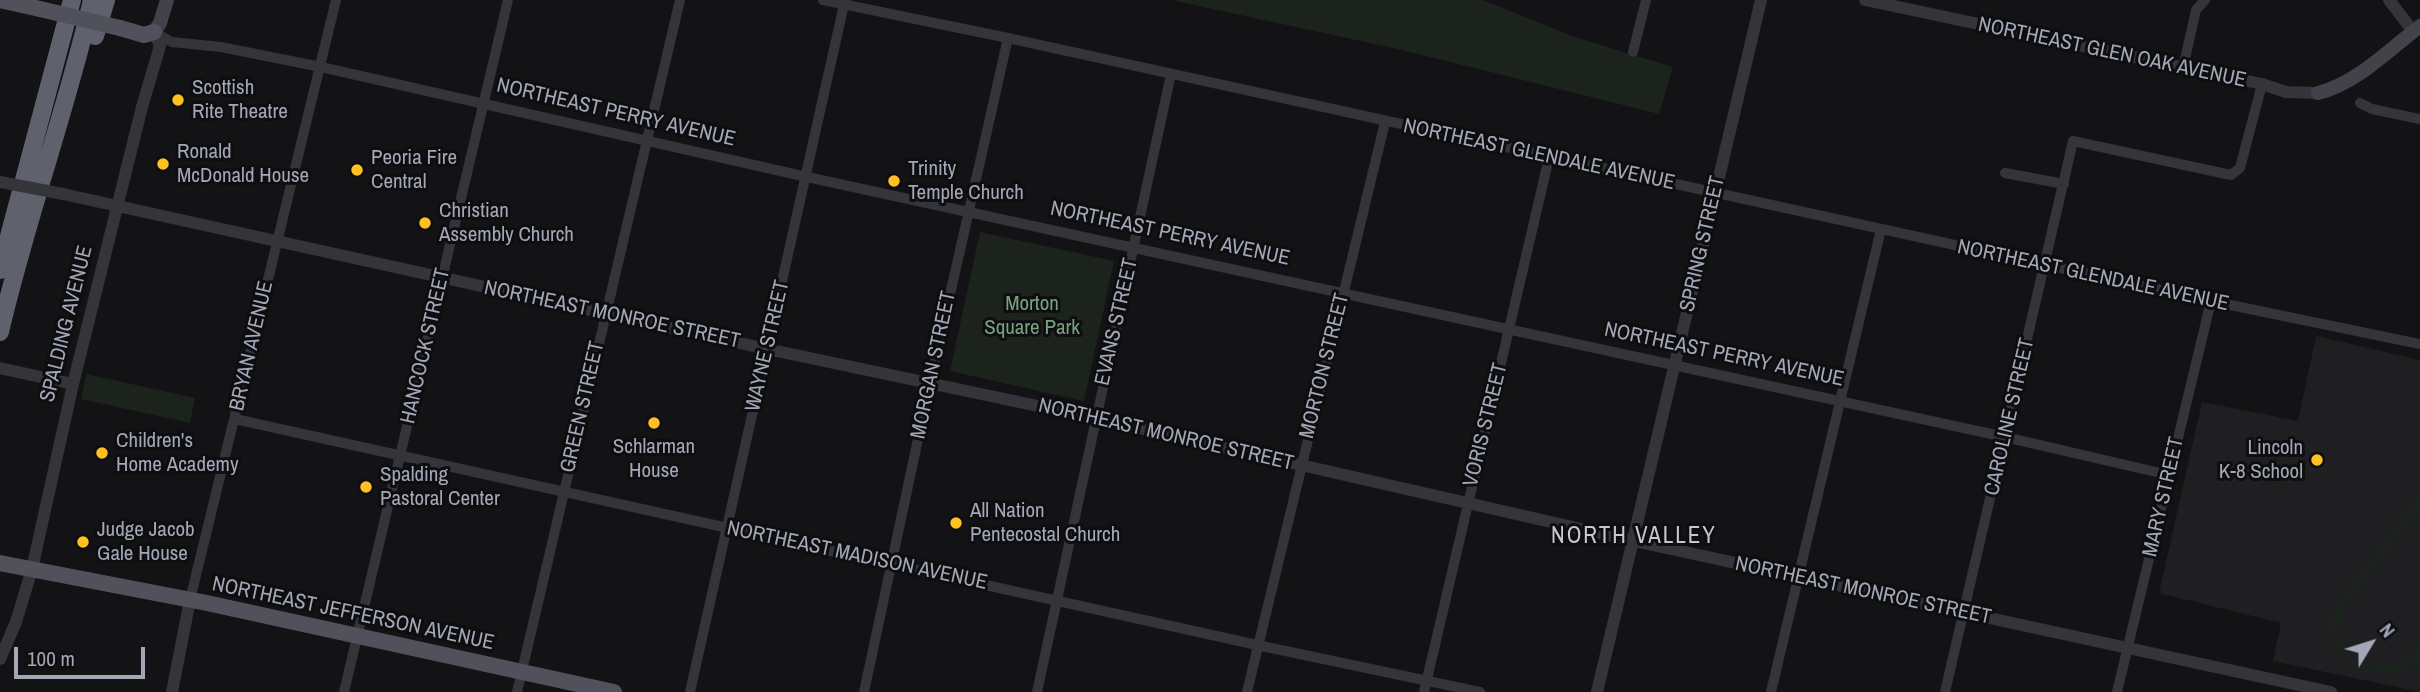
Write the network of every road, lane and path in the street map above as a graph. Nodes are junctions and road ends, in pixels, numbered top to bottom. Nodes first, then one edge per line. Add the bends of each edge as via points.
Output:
1 (0, 0) edge
2 (70, 0) edge
3 (92, 0) edge
4 (106, 0) edge
5 (167, 0) edge
6 (336, 0) edge
7 (508, 0) edge
8 (680, 0) edge
9 (823, 0) edge
10 (1646, 0) edge
11 (1761, 0) edge
12 (1865, 0) edge
13 (2205, 0) edge
14 (2389, 0) edge
15 (845, 2) edge
16 (154, 32) junction
17 (2418, 33) edge
18 (1008, 38) junction
19 (1633, 52) dead end
20 (77, 65) junction
21 (321, 67) junction
22 (2182, 68) junction
23 (1171, 74) junction
24 (2262, 85) junction
25 (2318, 93) joint
26 (2360, 103) dead end
27 (483, 104) junction
28 (2420, 119) edge
29 (1385, 122) junction
30 (646, 141) junction
31 (1549, 158) junction
32 (2005, 173) dead end
33 (807, 177) junction
34 (0, 182) edge
35 (2064, 184) junction
36 (1716, 193) junction
37 (118, 206) junction
38 (968, 211) junction
39 (1881, 229) junction
40 (276, 242) junction
41 (1133, 248) junction
42 (2046, 266) junction
43 (0, 270) edge
44 (442, 279) junction
45 (1344, 293) junction
46 (2211, 301) junction
47 (606, 314) junction
48 (1509, 330) junction
49 (0, 332) edge
50 (2420, 344) edge
51 (767, 349) junction
52 (1674, 366) junction
53 (0, 368) edge
54 (930, 383) junction
55 (73, 384) junction
56 (1840, 402) junction
57 (1095, 418) junction
58 (235, 419) junction
59 (2005, 437) junction
60 (400, 457) junction
61 (1300, 465) junction
62 (2169, 475) junction
63 (563, 491) junction
64 (1467, 503) junction
65 (728, 528) junction
66 (1634, 541) junction
67 (0, 563) edge
68 (891, 564) junction
69 (32, 569) junction
70 (1797, 577) junction
71 (190, 600) junction
72 (1057, 600) junction
73 (1964, 612) junction
74 (357, 635) junction
75 (1257, 645) junction
76 (2128, 648) junction
77 (0, 659) edge
78 (521, 672) junction
79 (1426, 681) junction
80 (2292, 688) edge
81 (172, 692) edge
82 (344, 692) edge
83 (517, 692) edge
84 (614, 692) edge
85 (690, 692) edge
86 (864, 692) edge
87 (1037, 692) edge
88 (1247, 692) edge
89 (1423, 692) edge
90 (1480, 692) edge
91 (1597, 692) edge
92 (1771, 692) edge
93 (1945, 692) edge
94 (2117, 692) edge
95 (2331, 692) edge

1 - 16 main road, NORTHEAST PERRY AVENUE, bridge via 144,35
2 - 43 highway
3 - 20 highway
4 - 20 highway via 92,46
5 - 16 main road, SPALDING AVENUE
6 - 21 street, BRYAN AVENUE
7 - 27 street, HANCOCK STREET
8 - 30 street, GREEN STREET
9 - 15 street, NORTHEAST GLENDALE AVENUE
10 - 19 street
11 - 36 street, SPRING STREET
12 - 22 street, NORTHEAST GLEN OAK AVENUE
13 - 22 street via 2196,10
14 - 17 street
15 - 18 street, NORTHEAST GLENDALE AVENUE
15 - 33 street, WAYNE STREET
16 - 21 street, NORTHEAST PERRY AVENUE via 172,42
16 - 37 street, SPALDING AVENUE via 160,46
17 - 25 main road via 2348,80
18 - 23 street, NORTHEAST GLENDALE AVENUE
18 - 38 street, MORGAN STREET
20 - 49 highway
21 - 27 street, NORTHEAST PERRY AVENUE
21 - 40 street, BRYAN AVENUE
22 - 24 street, NORTHEAST GLEN OAK AVENUE
23 - 29 street, NORTHEAST GLENDALE AVENUE
23 - 41 street, EVANS STREET
24 - 25 street, NORTHEAST GLEN OAK AVENUE
24 - 35 street, CAROLINE STREET via 2240,168 2231,174 2073,141
26 - 28 street
27 - 30 street, NORTHEAST PERRY AVENUE
27 - 44 street, HANCOCK STREET
29 - 31 street, NORTHEAST GLENDALE AVENUE
29 - 45 street, MORTON STREET
30 - 33 street, NORTHEAST PERRY AVENUE
30 - 47 street, GREEN STREET
31 - 36 street, NORTHEAST GLENDALE AVENUE
31 - 48 street, VORIS STREET
32 - 35 street
33 - 38 street, NORTHEAST PERRY AVENUE
33 - 51 street, WAYNE STREET
34 - 37 street, NORTHEAST MONROE STREET, bridge
35 - 42 street, CAROLINE STREET
36 - 39 street, NORTHEAST GLENDALE AVENUE
36 - 52 street, SPRING STREET
37 - 40 street, NORTHEAST MONROE STREET
37 - 55 street, SPALDING AVENUE
38 - 41 street, NORTHEAST PERRY AVENUE
38 - 54 street, MORGAN STREET
39 - 42 street, NORTHEAST GLENDALE AVENUE
39 - 56 street
40 - 44 street, NORTHEAST MONROE STREET
40 - 58 street, BRYAN AVENUE
41 - 45 street, NORTHEAST PERRY AVENUE
41 - 57 street, EVANS STREET
42 - 46 street, NORTHEAST GLENDALE AVENUE
42 - 59 street, CAROLINE STREET
44 - 47 street, NORTHEAST MONROE STREET
44 - 60 street, HANCOCK STREET
45 - 48 street, NORTHEAST PERRY AVENUE
45 - 61 street, MORTON STREET
46 - 50 street, NORTHEAST GLENDALE AVENUE
46 - 62 street, MARY STREET
47 - 51 street, NORTHEAST MONROE STREET
47 - 63 street, GREEN STREET
48 - 52 street, NORTHEAST PERRY AVENUE
48 - 64 street, VORIS STREET
51 - 54 street, NORTHEAST MONROE STREET
51 - 65 street, WAYNE STREET
52 - 56 street, NORTHEAST PERRY AVENUE
52 - 66 street, SPRING STREET
53 - 55 street
54 - 57 street, NORTHEAST MONROE STREET
54 - 68 street, MORGAN STREET
55 - 69 street, SPALDING AVENUE
56 - 59 street, NORTHEAST PERRY AVENUE
56 - 70 street
57 - 61 street, NORTHEAST MONROE STREET
57 - 72 street, EVANS STREET
58 - 60 street, NORTHEAST MADISON AVENUE
58 - 71 street, BRYAN AVENUE
59 - 62 street, NORTHEAST PERRY AVENUE
59 - 73 street, CAROLINE STREET
60 - 63 street, NORTHEAST MADISON AVENUE
60 - 74 street, HANCOCK STREET
61 - 64 street, NORTHEAST MONROE STREET
61 - 75 street, MORTON STREET
62 - 76 street, MARY STREET
63 - 65 street, NORTHEAST MADISON AVENUE
63 - 78 street, GREEN STREET
64 - 66 street, NORTHEAST MONROE STREET
64 - 79 street, VORIS STREET
65 - 68 street, NORTHEAST MADISON AVENUE
65 - 85 street, WAYNE STREET
66 - 70 street, NORTHEAST MONROE STREET
66 - 91 street, SPRING STREET
67 - 69 main road, NORTHEAST JEFFERSON AVENUE
68 - 72 street, NORTHEAST MADISON AVENUE
68 - 86 street, MORGAN STREET
69 - 71 main road, NORTHEAST JEFFERSON AVENUE
69 - 77 street, SPALDING AVENUE
70 - 73 street, NORTHEAST MONROE STREET
70 - 92 street
71 - 74 main road, NORTHEAST JEFFERSON AVENUE
71 - 81 street, BRYAN AVENUE
72 - 75 street, NORTHEAST MADISON AVENUE
72 - 87 street, EVANS STREET
73 - 76 street, NORTHEAST MONROE STREET
73 - 93 street, CAROLINE STREET
74 - 78 main road, NORTHEAST JEFFERSON AVENUE
74 - 82 street, HANCOCK STREET
75 - 79 street, NORTHEAST MADISON AVENUE
75 - 88 street, MORTON STREET
76 - 80 street, NORTHEAST MONROE STREET
76 - 94 street, MARY STREET
78 - 83 street, GREEN STREET
78 - 84 main road, NORTHEAST JEFFERSON AVENUE
79 - 89 street, VORIS STREET
79 - 90 street, NORTHEAST MADISON AVENUE
80 - 95 street, NORTHEAST MONROE STREET

